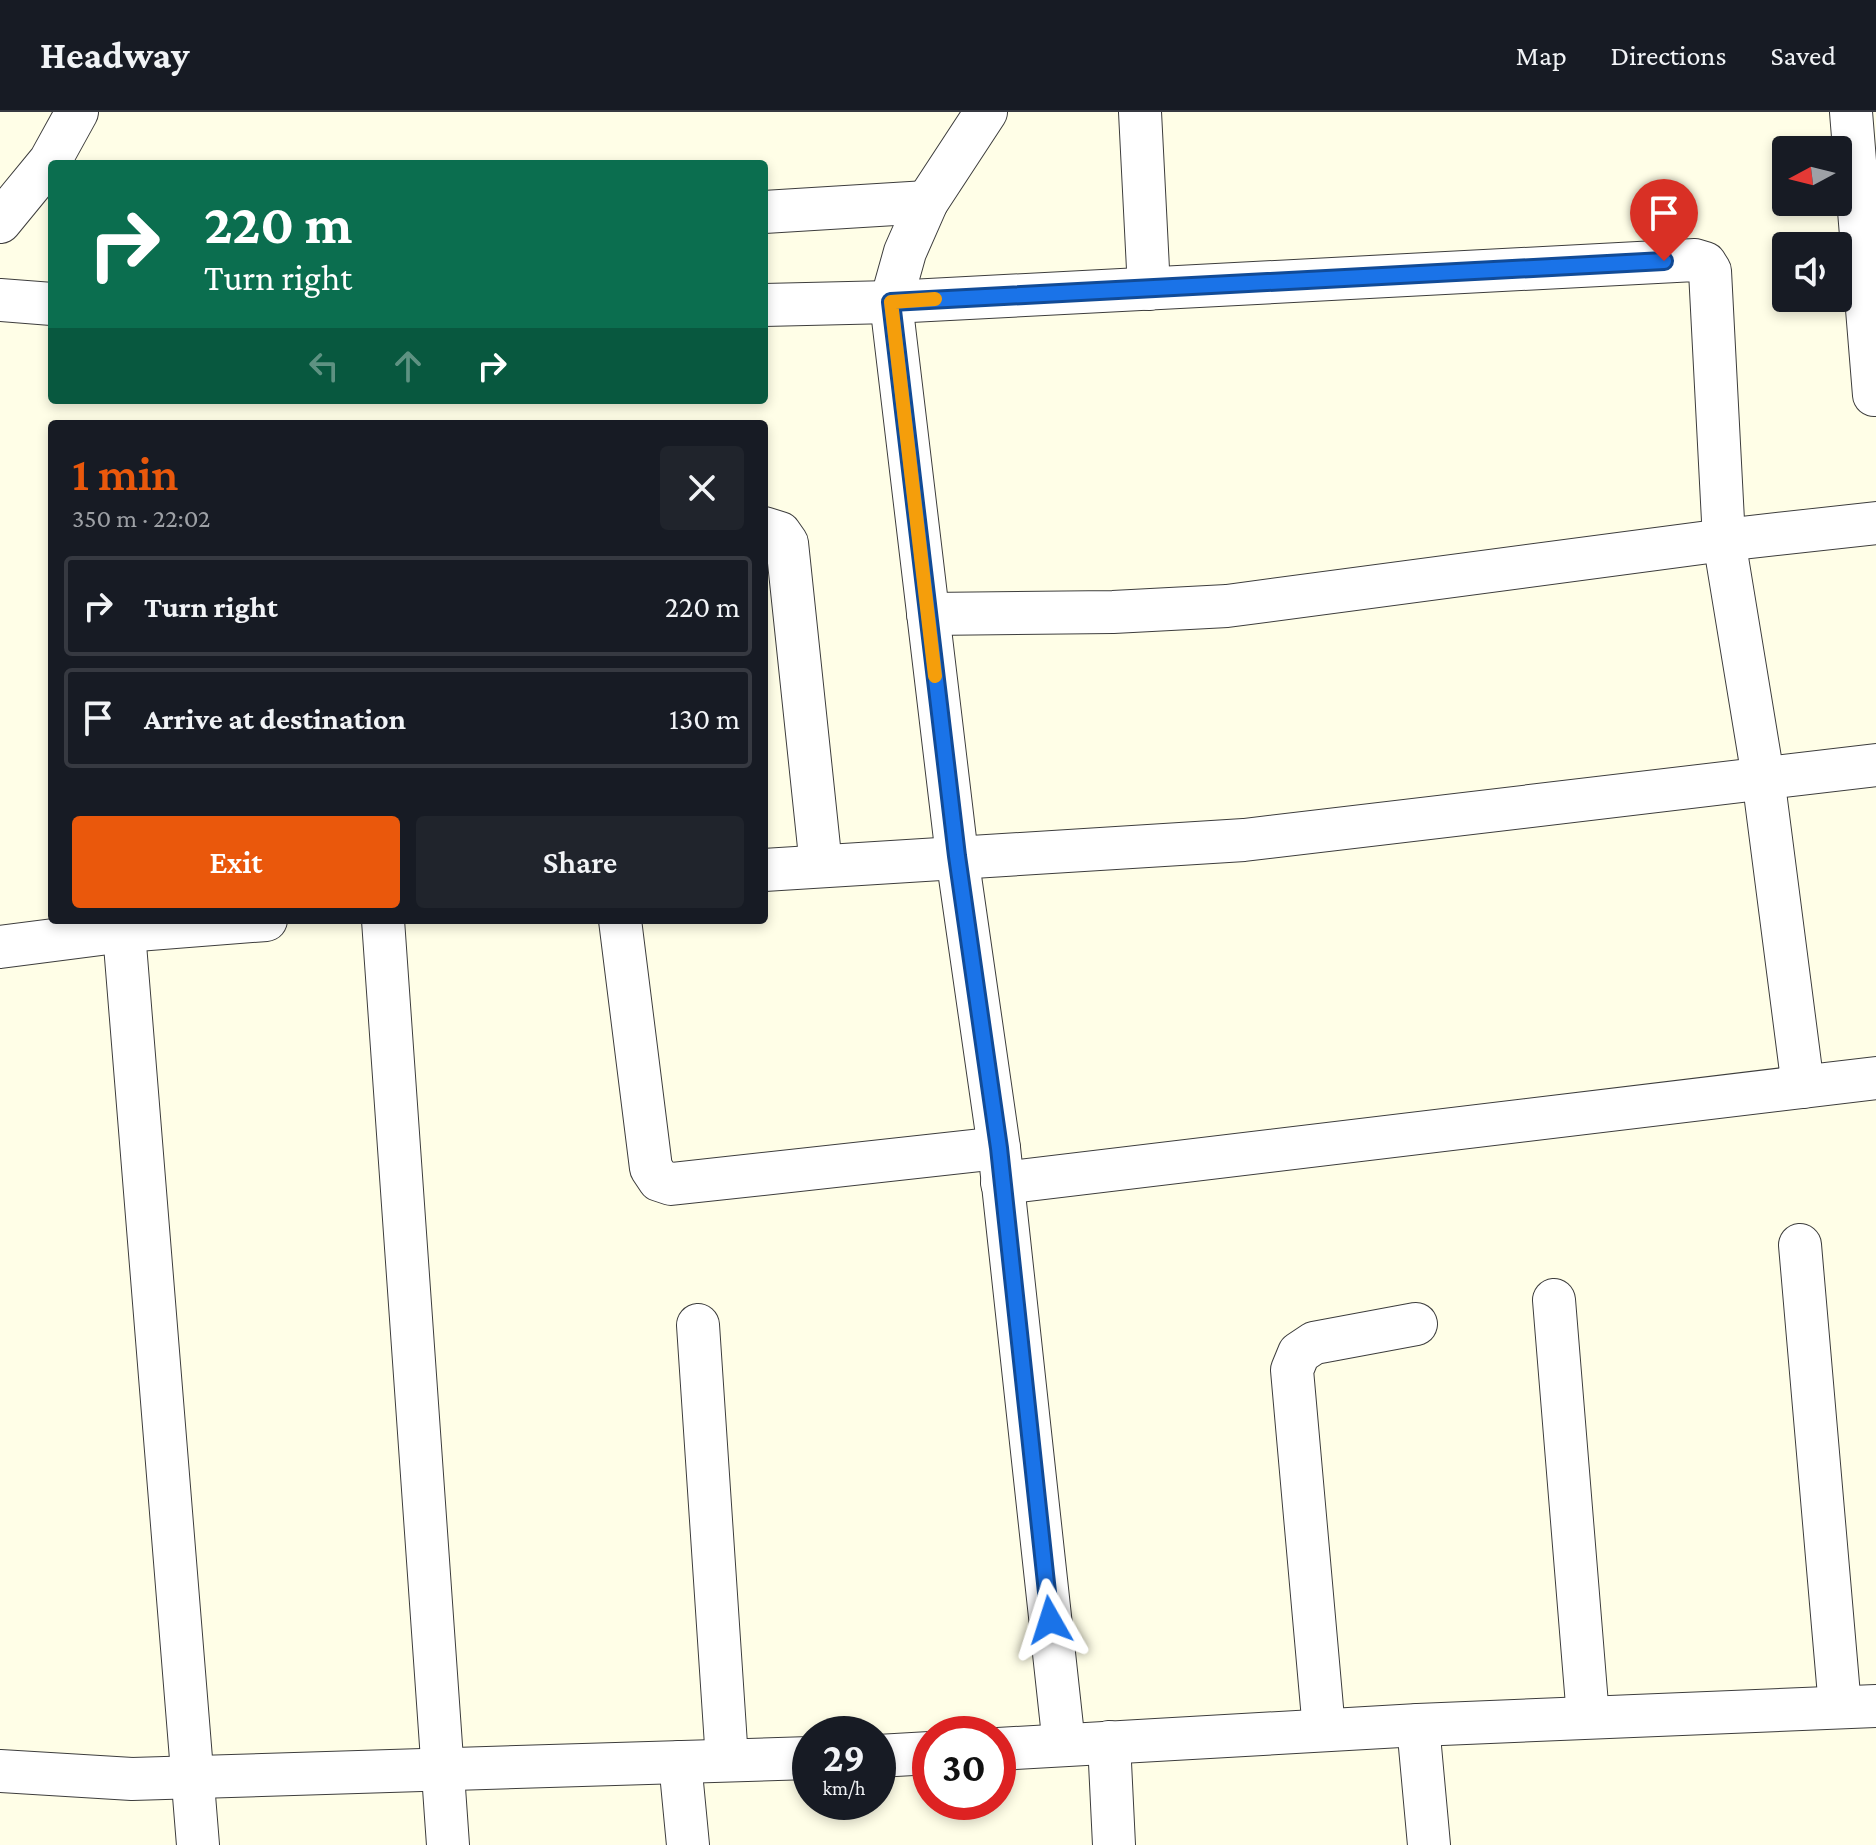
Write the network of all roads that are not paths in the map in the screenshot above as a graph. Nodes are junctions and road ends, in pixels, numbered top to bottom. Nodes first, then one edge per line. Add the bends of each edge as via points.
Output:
1 (77, 112) edge
2 (1140, 112) edge
3 (1851, 112) edge
4 (994, 113) edge
5 (51, 160) edge
6 (48, 163) edge
7 (927, 202) junction
8 (768, 212) edge
9 (0, 222) edge
10 (1149, 289) junction
11 (0, 300) edge
12 (891, 302) junction
13 (48, 304) edge
14 (768, 305) edge
15 (1874, 395) edge
16 (1876, 523) edge
17 (768, 529) edge
18 (1724, 540) junction
19 (928, 614) junction
20 (1876, 765) edge
21 (1763, 777) junction
22 (957, 856) junction
23 (821, 866) junction
24 (768, 870) edge
25 (171, 924) edge
26 (383, 924) edge
27 (620, 924) edge
28 (124, 926) edge
29 (0, 947) edge
30 (1876, 1078) edge
31 (1803, 1087) junction
32 (1000, 1165) junction
33 (1800, 1245) dead end
34 (1554, 1300) dead end
35 (1416, 1324) dead end
36 (698, 1325) dead end
37 (1858, 1706) edge
38 (1588, 1717) junction
39 (1418, 1725) junction
40 (1324, 1730) junction
41 (1109, 1742) junction
42 (1064, 1745) junction
43 (1016, 1748) edge
44 (792, 1758) edge
45 (727, 1760) junction
46 (680, 1762) junction
47 (443, 1769) junction
48 (0, 1771) edge
49 (191, 1777) junction
50 (198, 1845) edge
51 (448, 1845) edge
52 (688, 1845) edge
53 (1114, 1845) edge
54 (1429, 1845) edge

1 - 5 street
2 - 10 street
3 - 15 street
4 - 7 street
6 - 9 street
7 - 8 street
7 - 12 street
10 - 12 street
10 - 18 street via 1705,263 1710,271
11 - 13 street
12 - 14 street
12 - 19 street
16 - 18 street
17 - 23 street via 787,543
18 - 19 street via 1227,606
18 - 21 street
19 - 22 street
20 - 21 street
21 - 22 street via 1244,840
21 - 31 street
22 - 23 street
22 - 32 street
23 - 24 street
25 - 28 street
26 - 47 street
27 - 32 street via 651,1168 659,1180 671,1184
28 - 29 street
28 - 49 street
30 - 31 street
31 - 32 street
32 - 42 street
33 - 37 street
34 - 38 street
35 - 40 street via 1314,1343 1299,1353 1292,1370
36 - 45 street
37 - 38 street
38 - 39 street
39 - 40 street
39 - 54 street
40 - 41 street
41 - 42 street
41 - 53 street
42 - 43 street
44 - 45 street
45 - 46 street
46 - 47 street
46 - 52 street
47 - 49 street
47 - 51 street
48 - 49 street
49 - 50 street

